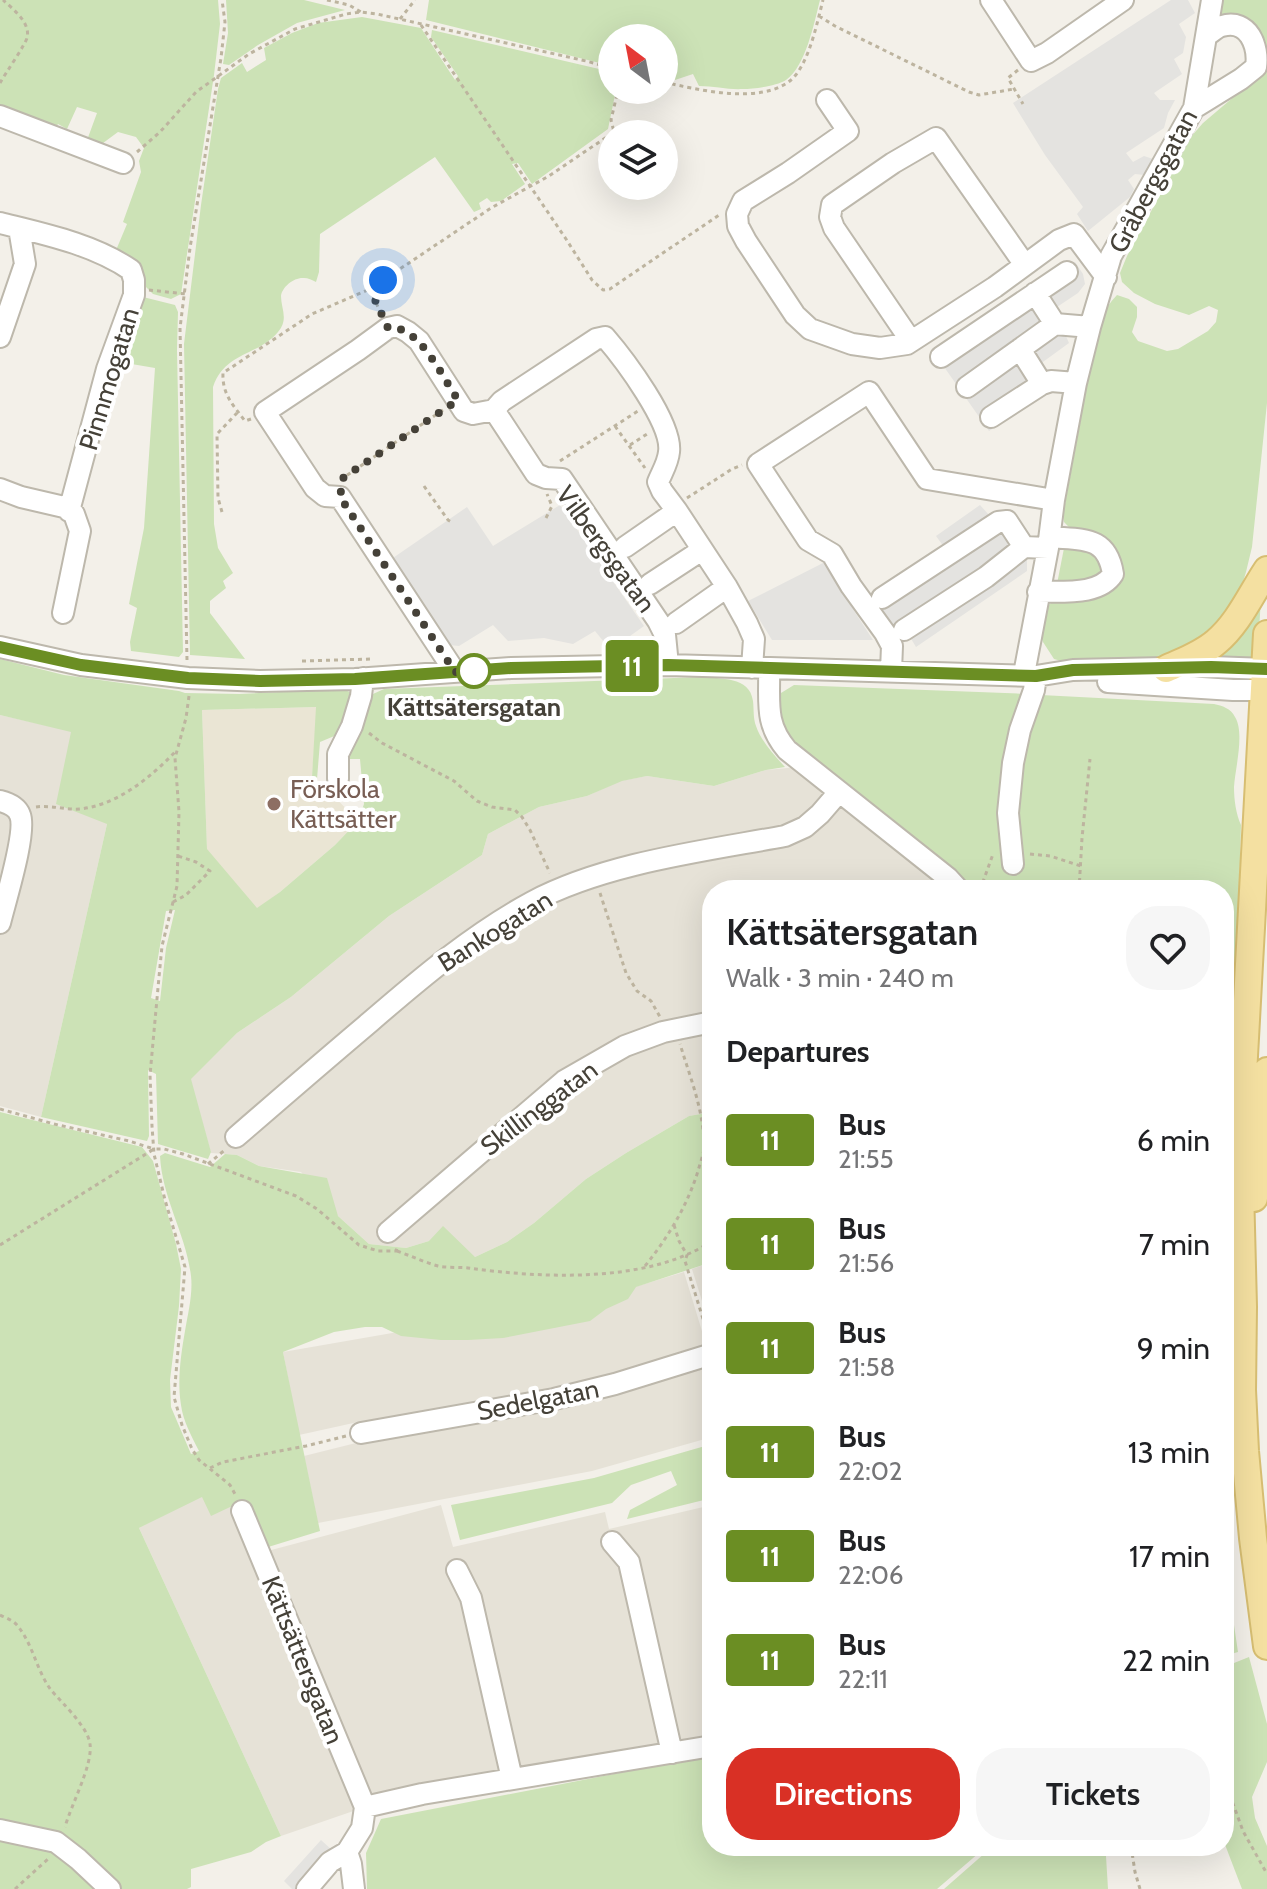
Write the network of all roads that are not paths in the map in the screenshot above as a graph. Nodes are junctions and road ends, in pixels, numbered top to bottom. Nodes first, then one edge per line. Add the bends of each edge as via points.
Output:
1 (991, 0) edge
2 (1123, 0) edge
3 (1212, 0) edge
4 (1206, 36) junction
5 (827, 100) dead end
6 (1194, 108) junction
7 (0, 116) edge
8 (123, 163) road end
9 (9, 225) edge
10 (1025, 265) junction
11 (1067, 272) dead end
12 (1106, 277) junction
13 (1035, 293) junction
14 (1055, 324) junction
15 (1090, 327) junction
16 (0, 337) edge
17 (911, 341) junction
18 (1020, 349) junction
19 (941, 357) dead end
20 (1076, 383) junction
21 (1042, 384) junction
22 (967, 387) dead end
23 (494, 410) junction
24 (991, 417) dead end
25 (0, 489) edge
26 (1054, 500) junction
27 (675, 509) junction
28 (69, 511) junction
29 (1049, 542) junction
30 (625, 547) dead end
31 (1024, 547) junction
32 (702, 550) junction
33 (1267, 570) edge
34 (650, 584) dead end
35 (727, 587) junction
36 (1038, 592) junction
37 (882, 598) dead end
38 (63, 613) dead end
39 (676, 623) dead end
40 (904, 630) dead end
41 (1267, 634) edge
42 (0, 647) edge
43 (668, 665) junction
44 (761, 668) junction
45 (1166, 669) junction
46 (891, 671) junction
47 (455, 672) junction
48 (1057, 673) junction
49 (1030, 675) junction
50 (363, 678) junction
51 (1266, 679) edge
52 (338, 779) dead end
53 (839, 792) junction
54 (8, 805) edge
55 (1012, 854) road end
56 (950, 880) edge
57 (0, 923) edge
58 (702, 1024) edge
59 (1267, 1071) edge
60 (236, 1137) road end
61 (392, 1242) road end
62 (1242, 1288) junction
63 (702, 1357) edge
64 (361, 1433) road end
65 (242, 1511) road end
66 (612, 1542) dead end
67 (457, 1570) dead end
68 (1267, 1646) edge
69 (702, 1748) edge
70 (672, 1753) junction
71 (512, 1779) junction
72 (365, 1807) junction
73 (0, 1830) edge
74 (347, 1852) junction
75 (110, 1889) edge
76 (307, 1889) edge
77 (354, 1889) edge

1 - 2 street via 1031,61
3 - 4 street, Gråbergsgatan
4 - 6 street, Gråbergsgatan
4 - 6 street via 1221,26 1245,29 1256,47 1256,67
5 - 17 street via 848,131 743,201 738,226 795,315 810,329 880,348
6 - 12 street, Gråbergsgatan via 1111,256
7 - 8 street
9 - 16 street, Pinnmogatan via 25,264
9 - 28 street, Pinnmogatan via 59,238 131,270 134,295 107,369
10 - 12 street via 1074,234
10 - 17 street
10 - 17 street via 936,138 893,163 832,205 830,217
11 - 13 street
12 - 15 street, Gråbergsgatan
13 - 14 street
13 - 19 street
14 - 15 street
14 - 18 street
15 - 20 street, Gråbergsgatan
18 - 21 street
18 - 22 street
20 - 21 street
20 - 26 street, Gråbergsgatan
21 - 24 street
23 - 27 street via 605,337 664,423 670,451 658,482
23 - 43 street, Vilbergsgatan via 536,474 562,479 658,621
23 - 47 street via 464,411 419,341 397,326 265,412 315,488 325,496 340,497
25 - 28 street
26 - 29 street, Gråbergsgatan
26 - 46 street via 927,479 869,392 758,464 808,540 832,554 885,633 892,646
27 - 30 street
27 - 32 street
28 - 38 street via 80,531
29 - 31 street
29 - 36 street, Gråbergsgatan
29 - 36 street via 1090,541 1103,547 1113,574 1108,582 1089,589
31 - 37 street via 1007,521 998,522
31 - 40 street
32 - 34 street
32 - 35 street
33 - 45 main road via 1216,642
35 - 39 street
35 - 44 street via 754,639
36 - 49 street, Gråbergsgatan
41 - 51 main road
42 - 50 street via 81,665 188,678
43 - 44 street
43 - 47 street
44 - 46 street
44 - 53 street via 776,736
45 - 48 street
45 - 51 street via 1211,667
46 - 49 street
47 - 50 street
48 - 49 street
48 - 51 street via 1091,681 1233,690
49 - 55 street, Gråbergsgatan via 1034,690 1013,763 1008,813
50 - 52 street via 352,726 338,754
51 - 62 main road via 1239,1148
53 - 56 street
53 - 60 street, Bankogatan via 805,827 785,836 595,876 533,902 455,952
54 - 57 street via 22,818
58 - 61 street, Skillinggatan via 625,1046 564,1081
59 - 62 main road
62 - 68 main road via 1245,1451
63 - 64 street, Sedelgatan via 554,1399
65 - 72 street, Kättsättersgatan
66 - 70 street via 629,1562
67 - 71 street via 471,1598
69 - 70 street
70 - 71 street
71 - 72 street
72 - 74 street via 362,1828
73 - 75 street via 58,1844
74 - 76 street via 330,1862
74 - 77 street

